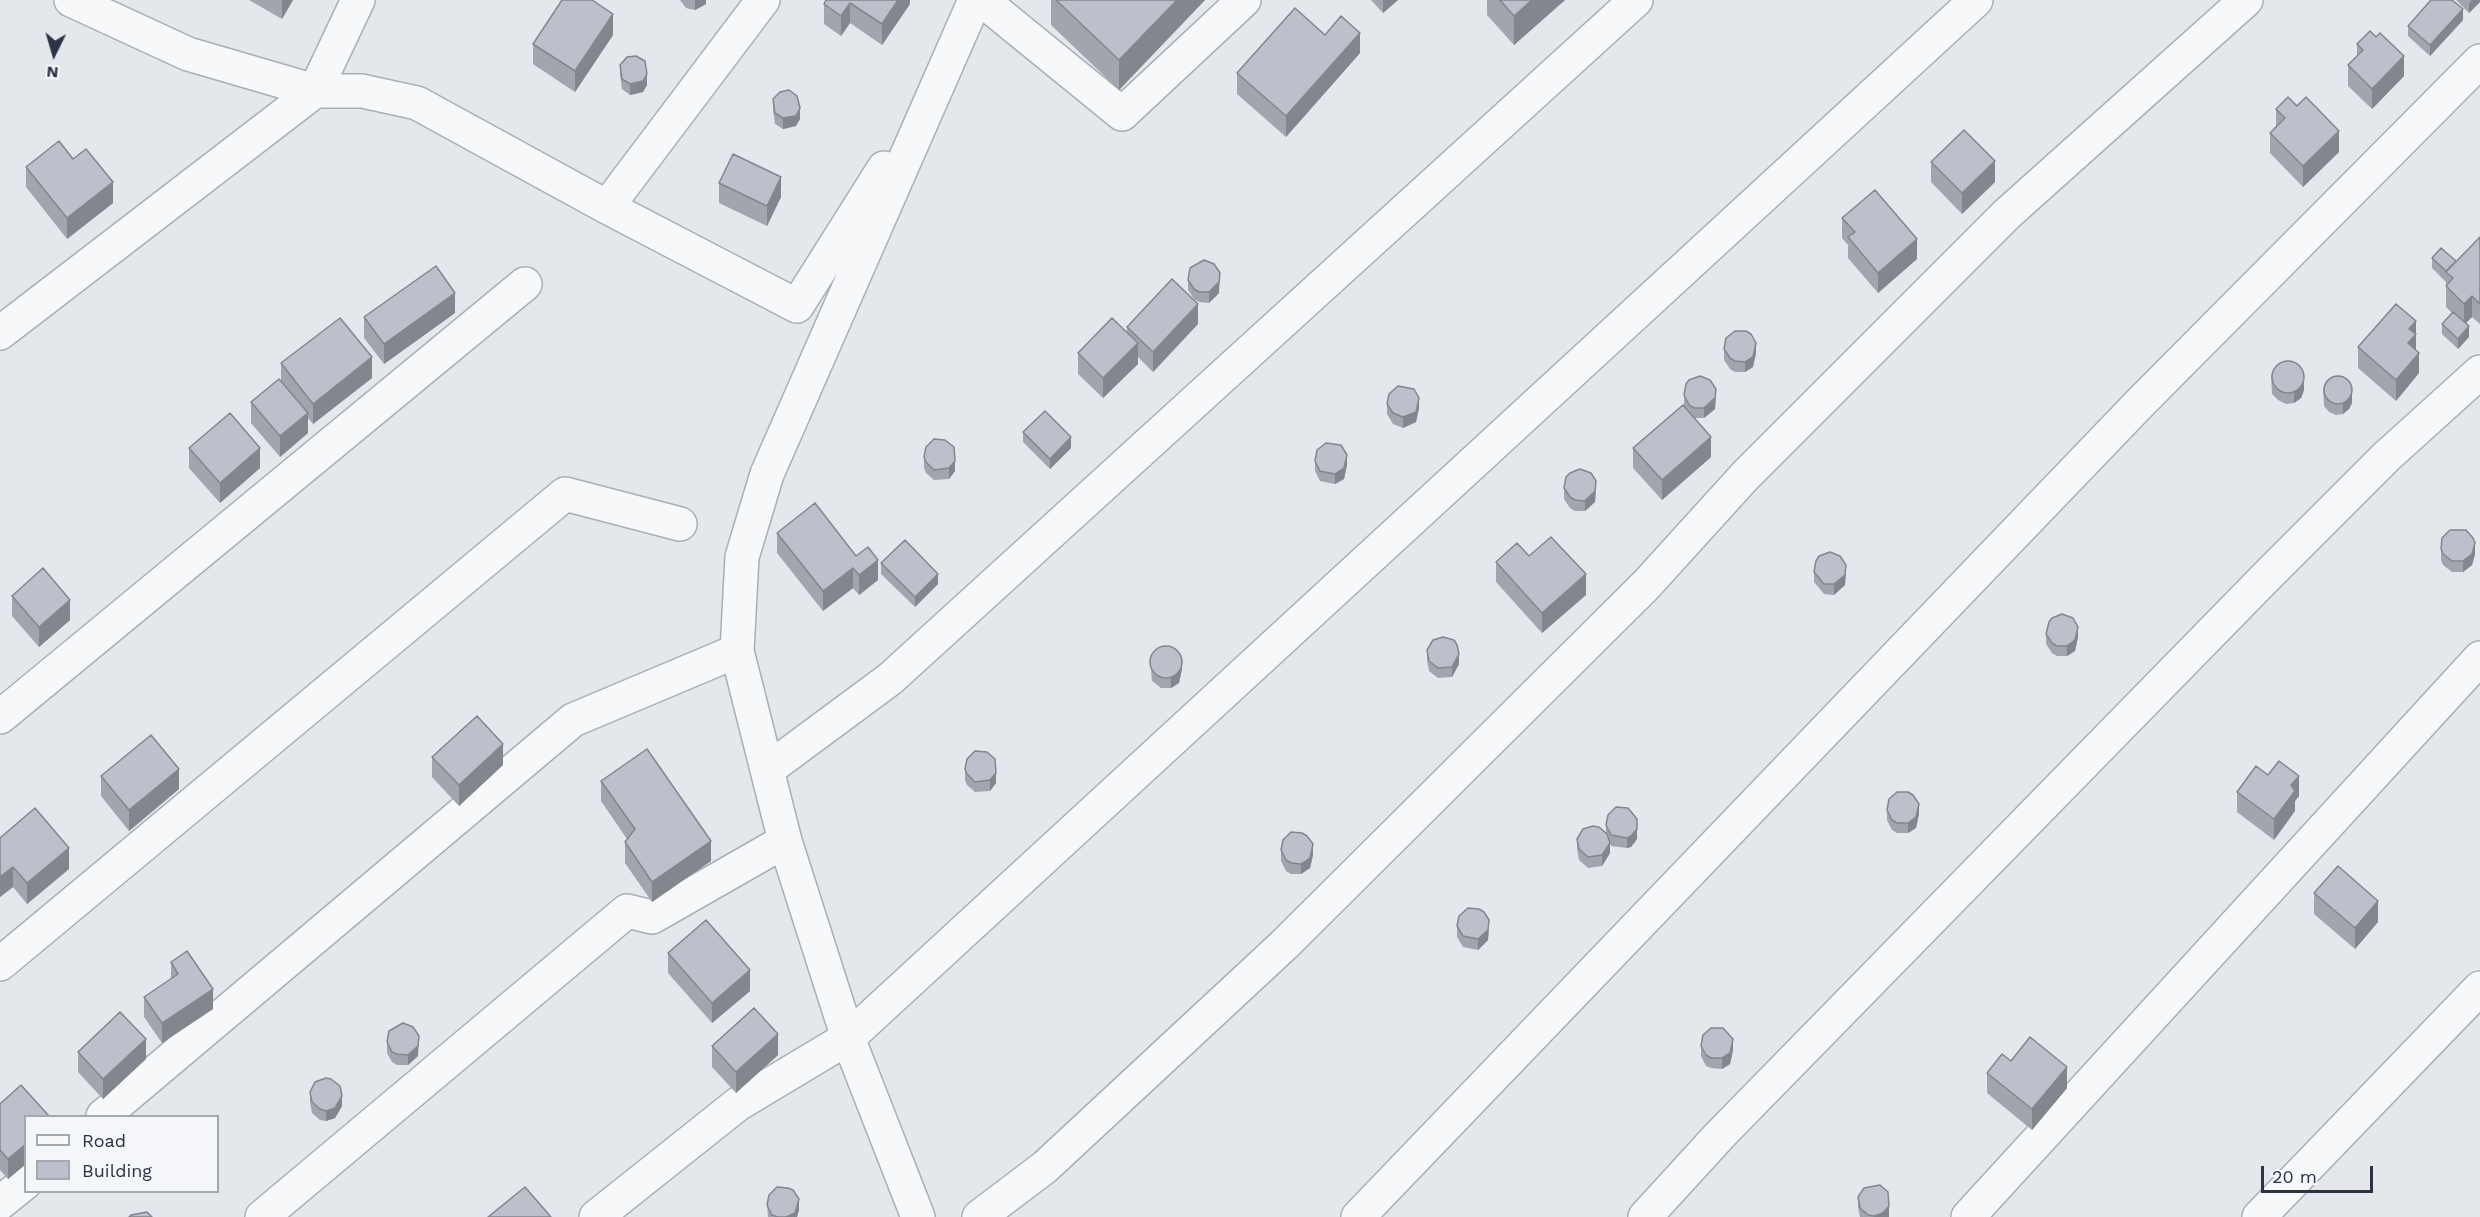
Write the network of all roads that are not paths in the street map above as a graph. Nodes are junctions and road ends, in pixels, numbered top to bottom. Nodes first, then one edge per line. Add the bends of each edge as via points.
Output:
1 (71, 0) edge
2 (358, 0) edge
3 (764, 0) edge
4 (975, 0) edge
5 (982, 0) edge
6 (1244, 0) edge
7 (1636, 0) edge
8 (1976, 0) edge
9 (2246, 0) edge
10 (2480, 61) edge
11 (944, 71) junction
12 (315, 91) junction
13 (607, 207) junction
14 (525, 284) dead end
15 (0, 333) edge
16 (2480, 372) edge
17 (680, 524) dead end
18 (737, 651) junction
19 (2480, 658) edge
20 (0, 717) edge
21 (767, 770) junction
22 (785, 841) junction
23 (0, 964) edge
24 (2480, 988) edge
25 (848, 1038) junction
26 (104, 1115) edge
27 (24, 1184) edge
28 (0, 1203) edge
29 (262, 1217) edge
30 (596, 1217) edge
31 (918, 1217) edge
32 (979, 1217) edge
33 (1358, 1217) edge
34 (1645, 1217) edge
35 (1968, 1217) edge
36 (2259, 1217) edge

1 - 12 street via 188,54
2 - 12 street
3 - 13 street
4 - 11 street
5 - 6 street via 1122,114
7 - 21 street via 890,679
8 - 25 street
9 - 32 street via 2007,214 1745,476 1647,585 1285,944 1045,1167
10 - 33 street via 2141,402
11 - 13 street via 797,306
11 - 18 street via 767,474 742,557
12 - 13 street via 362,91 417,103
12 - 15 street
14 - 20 street
16 - 34 street via 2386,457 2267,576 1719,1135
17 - 23 street via 565,494
18 - 21 street
18 - 26 street via 573,720
19 - 35 street
21 - 22 street
22 - 25 street
22 - 29 street via 652,917 627,911
24 - 36 street
25 - 30 street via 738,1104
25 - 31 street
27 - 28 street

